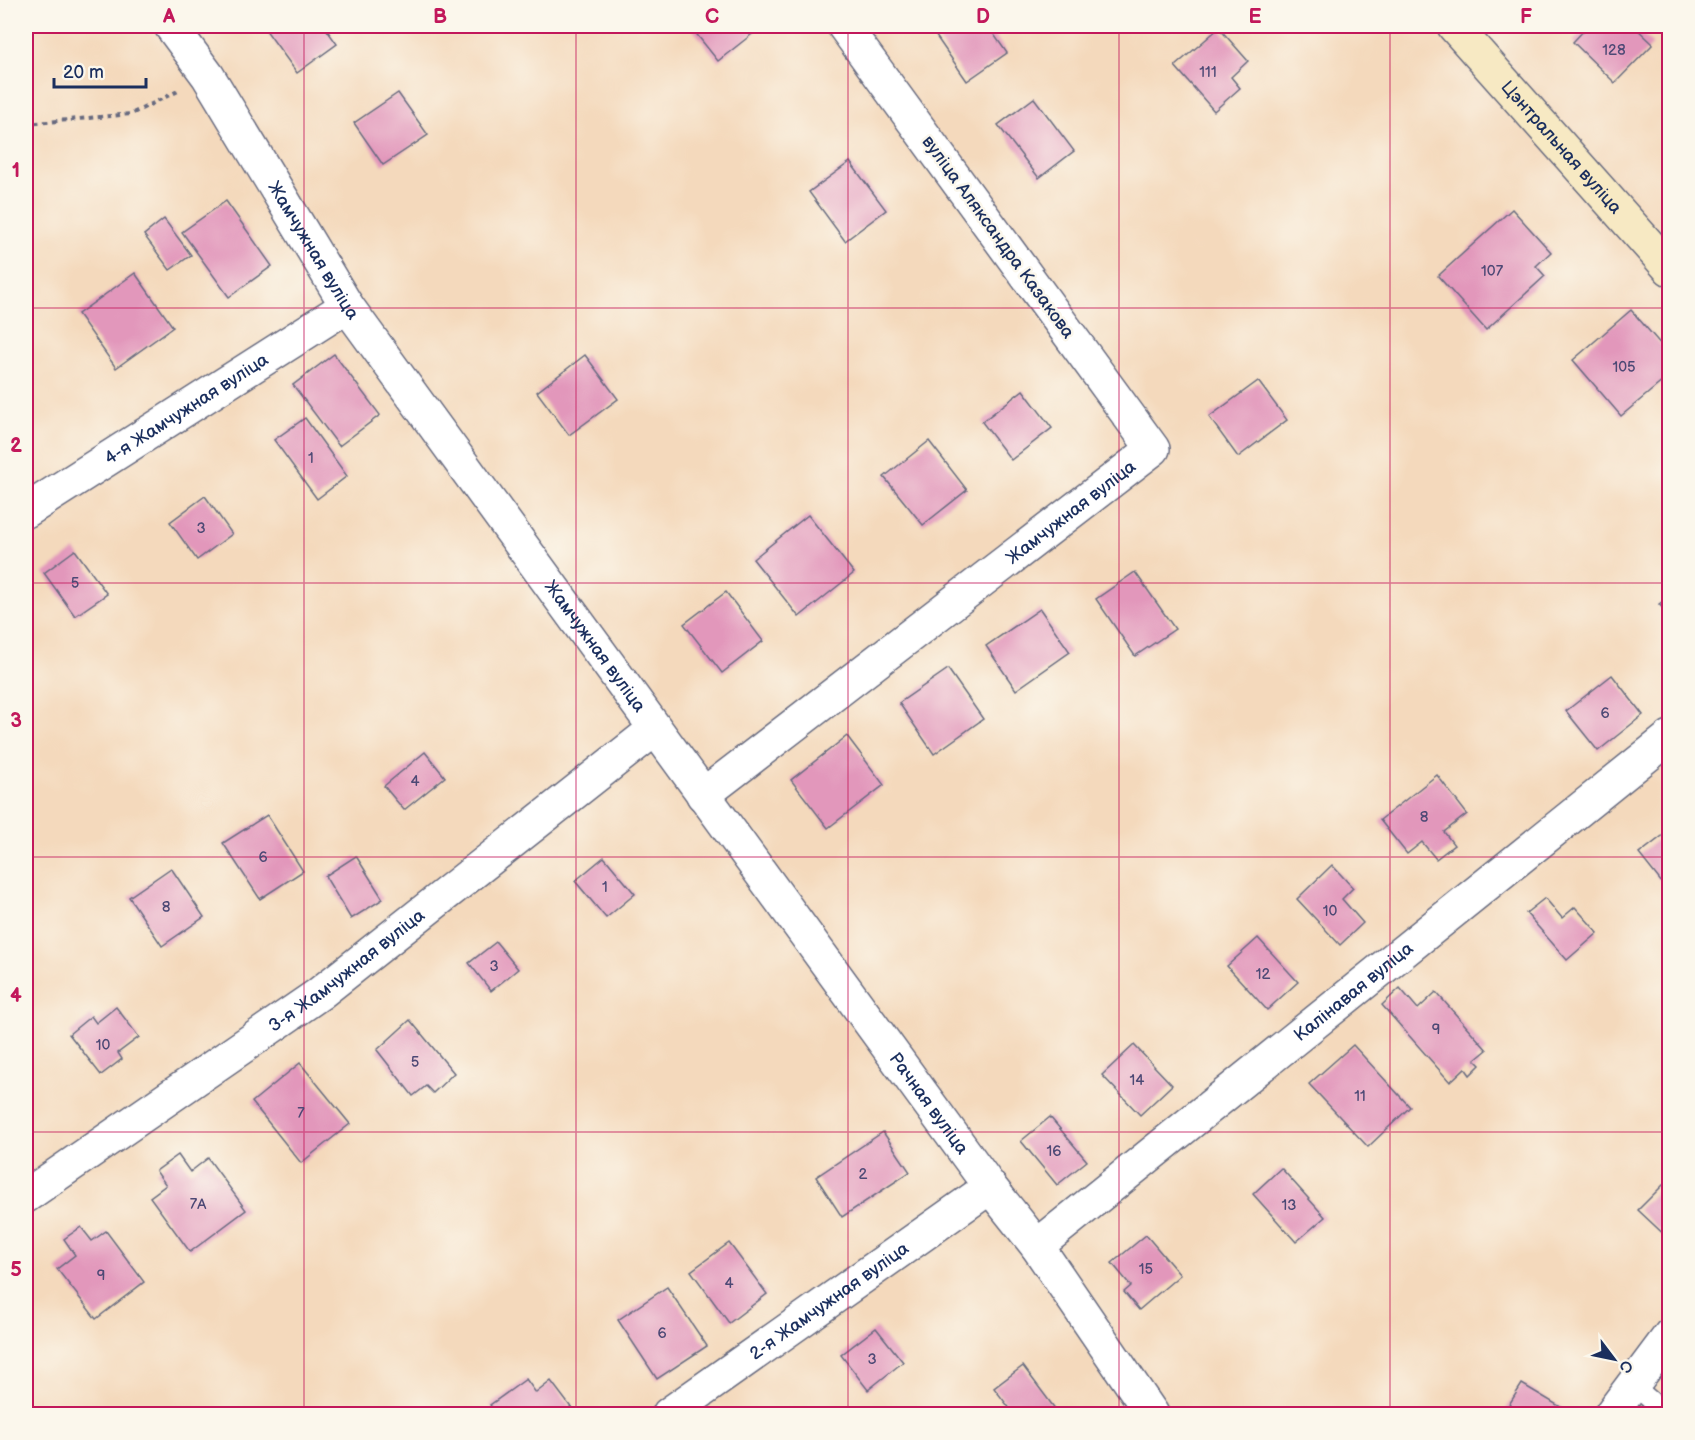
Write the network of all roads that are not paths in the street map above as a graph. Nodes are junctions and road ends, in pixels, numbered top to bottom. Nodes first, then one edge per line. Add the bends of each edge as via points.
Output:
1 (171, 26) edge
2 (843, 26) edge
3 (1454, 26) edge
4 (1670, 270) edge
5 (347, 306) junction
6 (1153, 449) joint
7 (26, 511) edge
8 (655, 729) junction
9 (1670, 737) edge
10 (703, 795) junction
11 (990, 1187) junction
12 (26, 1196) edge
13 (1037, 1246) junction
14 (1670, 1335) edge
15 (1633, 1385) junction
16 (669, 1414) edge
17 (1152, 1414) edge
18 (1611, 1414) edge
19 (1667, 1414) edge

1 - 5 street, Жамчужная вуліца via 208,76
2 - 6 street, вуліца Аляксандра Казакова
3 - 4 street, Цэнтральная вуліца
5 - 7 street, 4-я Жамчужная вуліца
5 - 8 street, Жамчужная вуліца
6 - 10 street, Жамчужная вуліца
8 - 10 street, Жамчужная вуліца
8 - 12 street, 3-я Жамчужная вуліца via 319,994
9 - 13 street, Калінавая вуліца
10 - 11 street, Рачная вуліца
11 - 13 street, Рачная вуліца
11 - 16 street, 2-я Жамчужная вуліца
13 - 17 street, Рачная вуліца
14 - 15 street
15 - 18 street
15 - 19 lane

